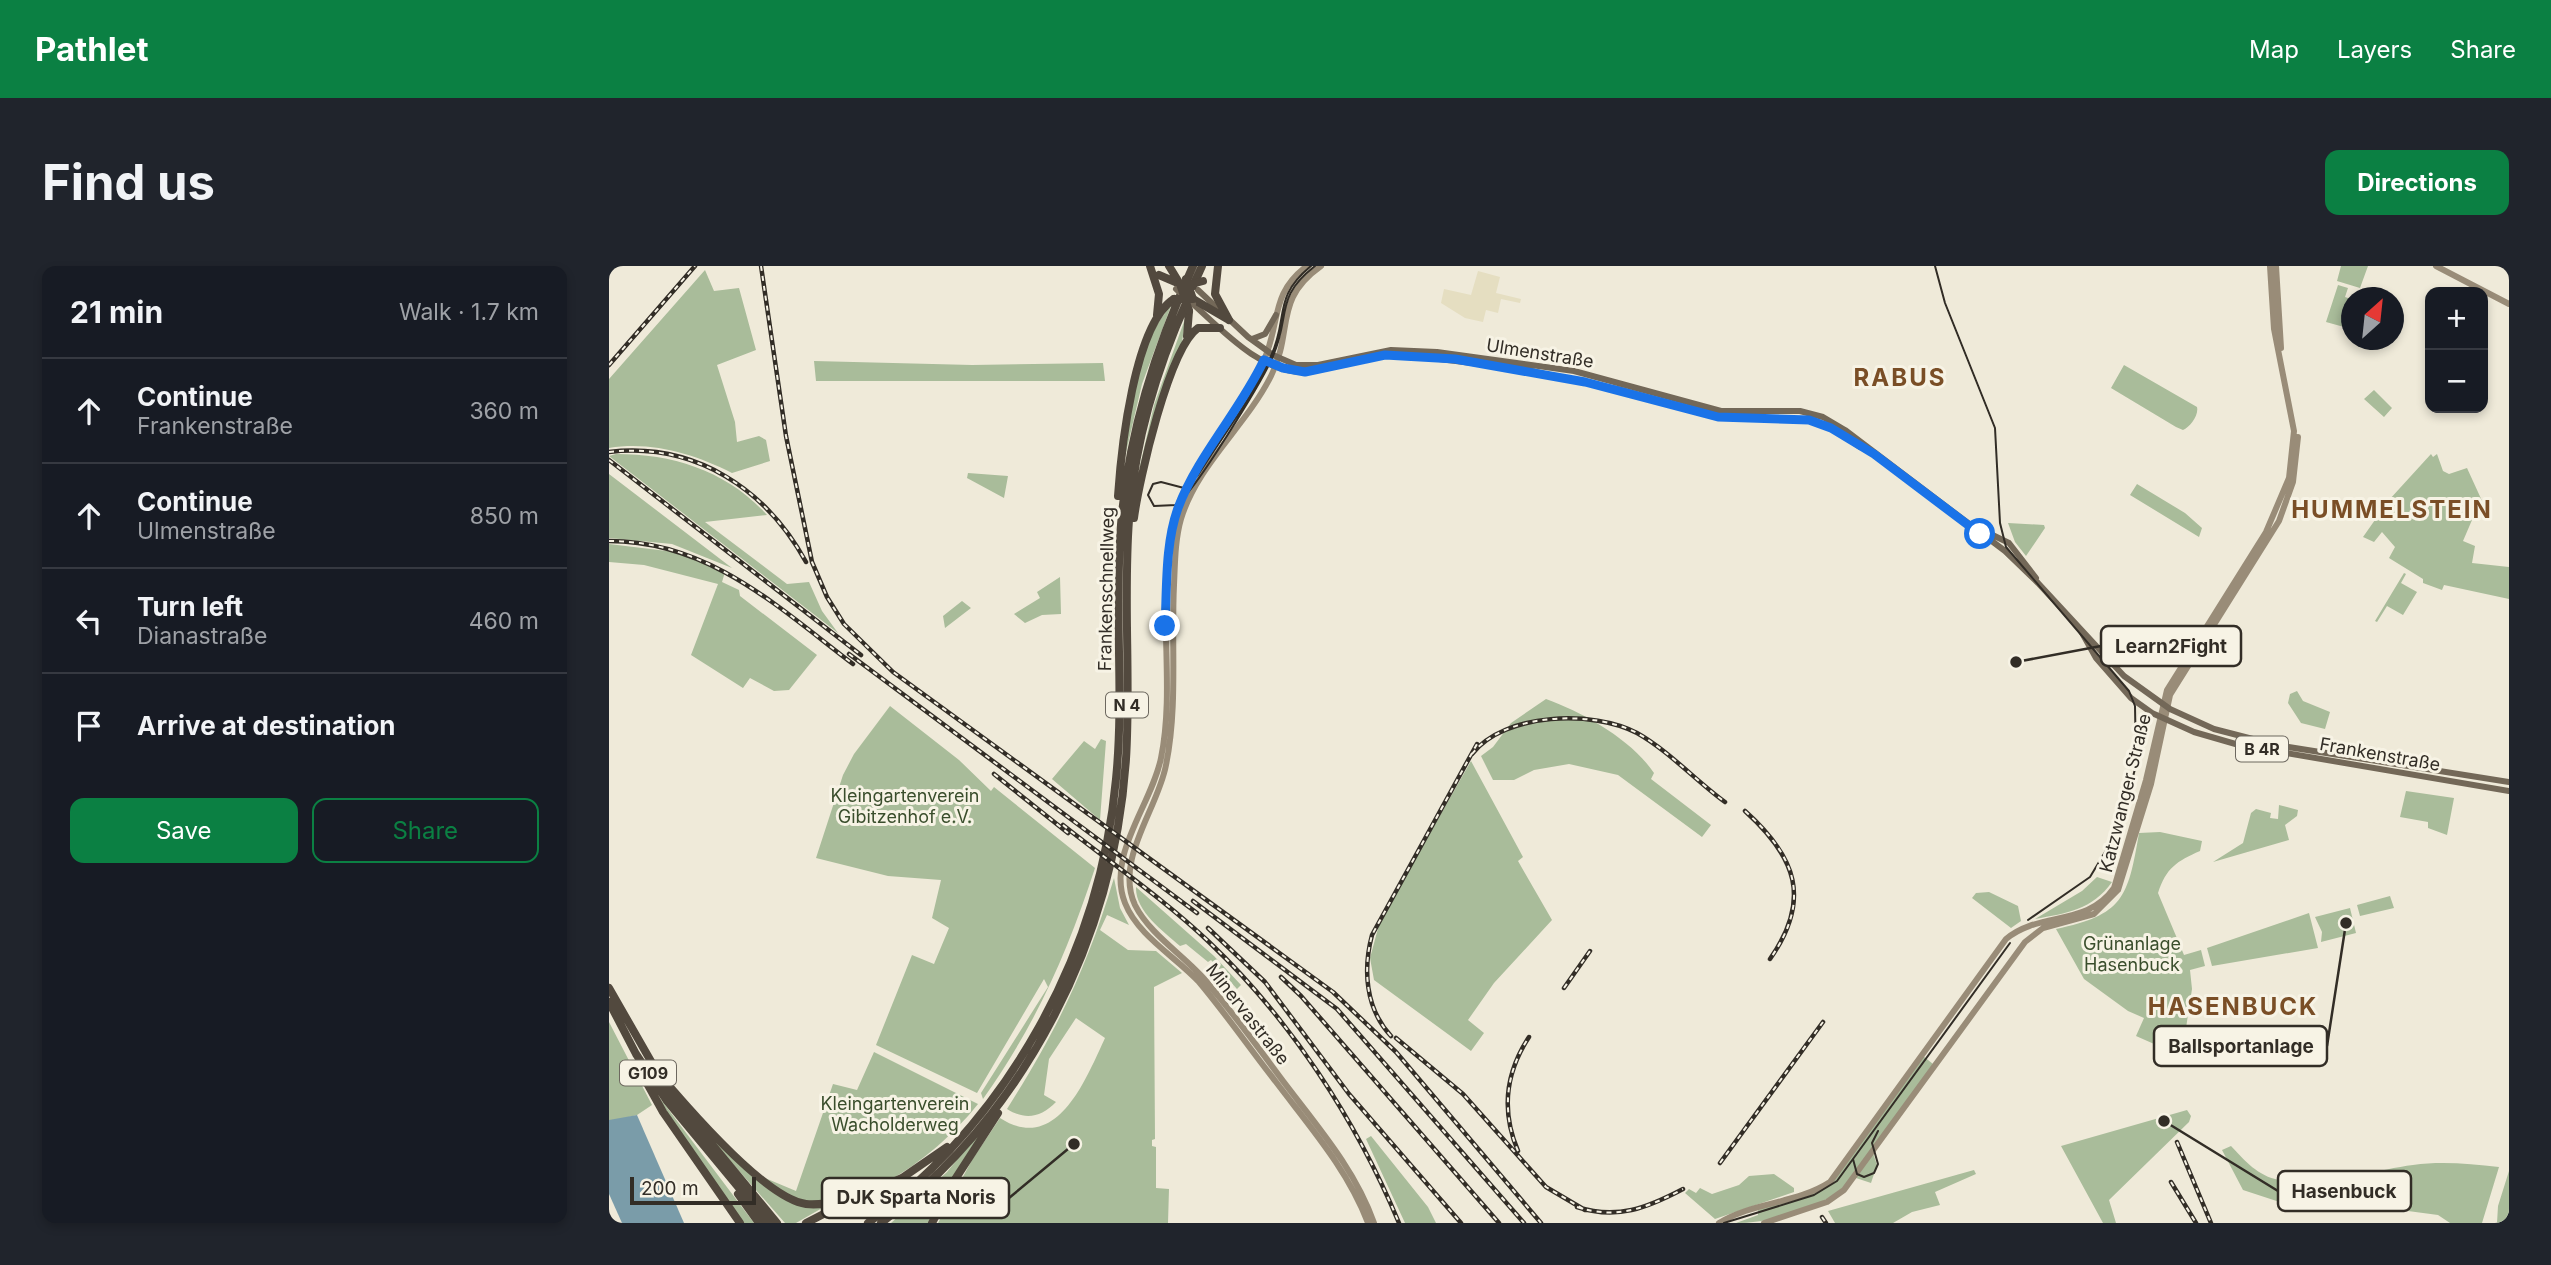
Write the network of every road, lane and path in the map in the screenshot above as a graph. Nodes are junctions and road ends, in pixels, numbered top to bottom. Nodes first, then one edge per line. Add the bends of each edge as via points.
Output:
1 (1169, 266) edge
2 (1193, 266) edge
3 (1202, 266) edge
4 (1218, 266) edge
5 (1307, 266) edge
6 (1321, 266) edge
7 (2270, 266) edge
8 (2276, 266) edge
9 (2436, 266) edge
10 (1153, 270) edge
11 (1187, 289) edge
12 (2509, 304) edge
13 (1276, 315) junction
14 (1156, 318) junction
15 (1214, 318) junction
16 (1229, 320) junction
17 (1220, 328) junction
18 (1251, 339) junction
19 (1186, 341) junction
20 (1268, 351) junction
21 (1279, 358) junction
22 (1264, 360) junction
23 (1276, 365) junction
24 (1796, 410) joint
25 (1790, 417) joint
26 (1874, 454) junction
27 (1124, 541) junction
28 (2081, 631) junction
29 (2165, 706) junction
30 (2163, 718) junction
31 (2509, 782) edge
32 (2509, 791) edge
33 (2042, 923) junction
34 (2013, 934) junction
35 (2025, 942) junction
36 (609, 988) edge
37 (609, 1002) edge
38 (619, 1023) junction
39 (1923, 1052) junction
40 (646, 1057) junction
41 (1937, 1062) junction
42 (1001, 1099) junction
43 (1888, 1102) junction
44 (1901, 1112) junction
45 (987, 1117) junction
46 (958, 1140) junction
47 (710, 1155) junction
48 (743, 1181) junction
49 (918, 1193) junction
50 (860, 1197) junction
51 (740, 1223) edge
52 (759, 1223) edge
53 (768, 1223) edge
54 (777, 1223) edge
55 (784, 1223) edge
56 (806, 1223) edge
57 (868, 1223) edge
58 (881, 1223) edge
59 (888, 1223) edge
60 (932, 1223) edge
61 (1368, 1223) edge
62 (1374, 1223) edge
63 (1719, 1223) edge
64 (1764, 1223) edge

1 - 10 main road via 1165,272
1 - 11 highway
2 - 27 highway, Frankenschnellweg / N 4 via 1164,334 1140,409 1125,487
3 - 27 highway, Frankenschnellweg via 1148,409
4 - 11 highway, bridge
4 - 16 highway via 1216,297
5 - 13 main road, Minervastraße via 1285,286
6 - 21 main road, Minervastraße via 1293,292
7 - 29 main road via 2273,323 2293,425 2290,474 2271,523 2177,670
8 - 29 main road via 2280,337 2298,429 2293,482 2271,535
9 - 12 main road
10 - 11 highway
10 - 14 highway via 1159,294
11 - 14 highway, bridge
11 - 15 highway
11 - 16 main road, B 4R
11 - 19 highway
13 - 18 main road via 1263,335
13 - 20 main road, Minervastraße
14 - 27 highway via 1125,425 1118,505
15 - 16 highway
15 - 17 main road, B 4R
16 - 18 main road, B 4R
17 - 19 highway via 1200,327
17 - 22 main road, B 4R
18 - 20 main road, B 4R
19 - 27 highway via 1150,439
20 - 21 main road, B 4R
20 - 22 main road, Minervastraße
21 - 23 main road, Minervastraße
21 - 24 main road, Ulmenstraße / B 4R via 1312,366 1384,351 1437,352 1574,371 1721,411
22 - 23 main road, B 4R
22 - 61 main road, Minervastraße via 1190,483 1177,514 1166,610 1163,748 1120,881 1129,912 1212,999 1335,1160
23 - 25 main road, Ulmenstraße / B 4R via 1305,372 1385,355 1455,359 1585,382 1718,417
23 - 62 main road, Minervastraße via 1193,491 1180,523 1169,749 1162,784 1130,871 1130,888 1148,924 1212,988 1328,1140 1352,1175
24 - 26 main road, Frankenstraße / B 4R via 1834,423
25 - 26 main road, Frankenstraße / B 4R via 1823,424
26 - 28 main road, Frankenstraße / B 4R via 1972,525 2009,543
27 - 42 highway, Frankenschnellweg / N 4 via 1118,754 1105,851 1086,922 1061,985
27 - 42 highway, Frankenschnellweg / N 4 via 1127,738 1113,852 1073,978 1045,1034
28 - 29 main road, Frankenstraße / B 4R via 2128,680
28 - 30 main road, Frankenstraße / B 4R via 2120,686 2139,705
29 - 30 main road
29 - 31 main road, Frankenstraße / B 4R via 2210,727 2276,746
30 - 32 main road, Frankenstraße / B 4R via 2239,745
30 - 33 main road, Katzwanger Straße via 2115,886 2087,912
30 - 35 main road, Katzwanger Straße via 2151,784 2116,893 2092,915 2043,928
33 - 34 main road, Katzwanger Straße
33 - 35 main road, Katzwanger Straße via 2028,933
34 - 35 main road
34 - 39 main road
35 - 41 main road, Katzwanger Straße
36 - 40 highway, G109
37 - 38 highway, G109
38 - 47 highway, G109 via 667,1101
38 - 51 highway via 663,1112
39 - 41 main road
39 - 43 main road
40 - 48 highway, G109 via 683,1111
40 - 50 highway via 707,1127 775,1191 806,1204
41 - 44 main road, Katzwanger Straße
42 - 45 highway, Frankenschnellweg / N 4
42 - 45 highway
43 - 44 main road
43 - 63 main road via 1830,1182
44 - 64 main road, Katzwanger Straße via 1839,1195
45 - 46 highway, Frankenschnellweg / N 4
45 - 49 highway, Frankenschnellweg / N 4
45 - 60 highway
46 - 50 highway via 902,1178
46 - 57 highway, Frankenschnellweg
47 - 52 highway
47 - 53 highway, G109
48 - 54 highway, G109
48 - 55 highway
49 - 58 highway, Frankenschnellweg / N 4
49 - 59 highway
50 - 56 highway

